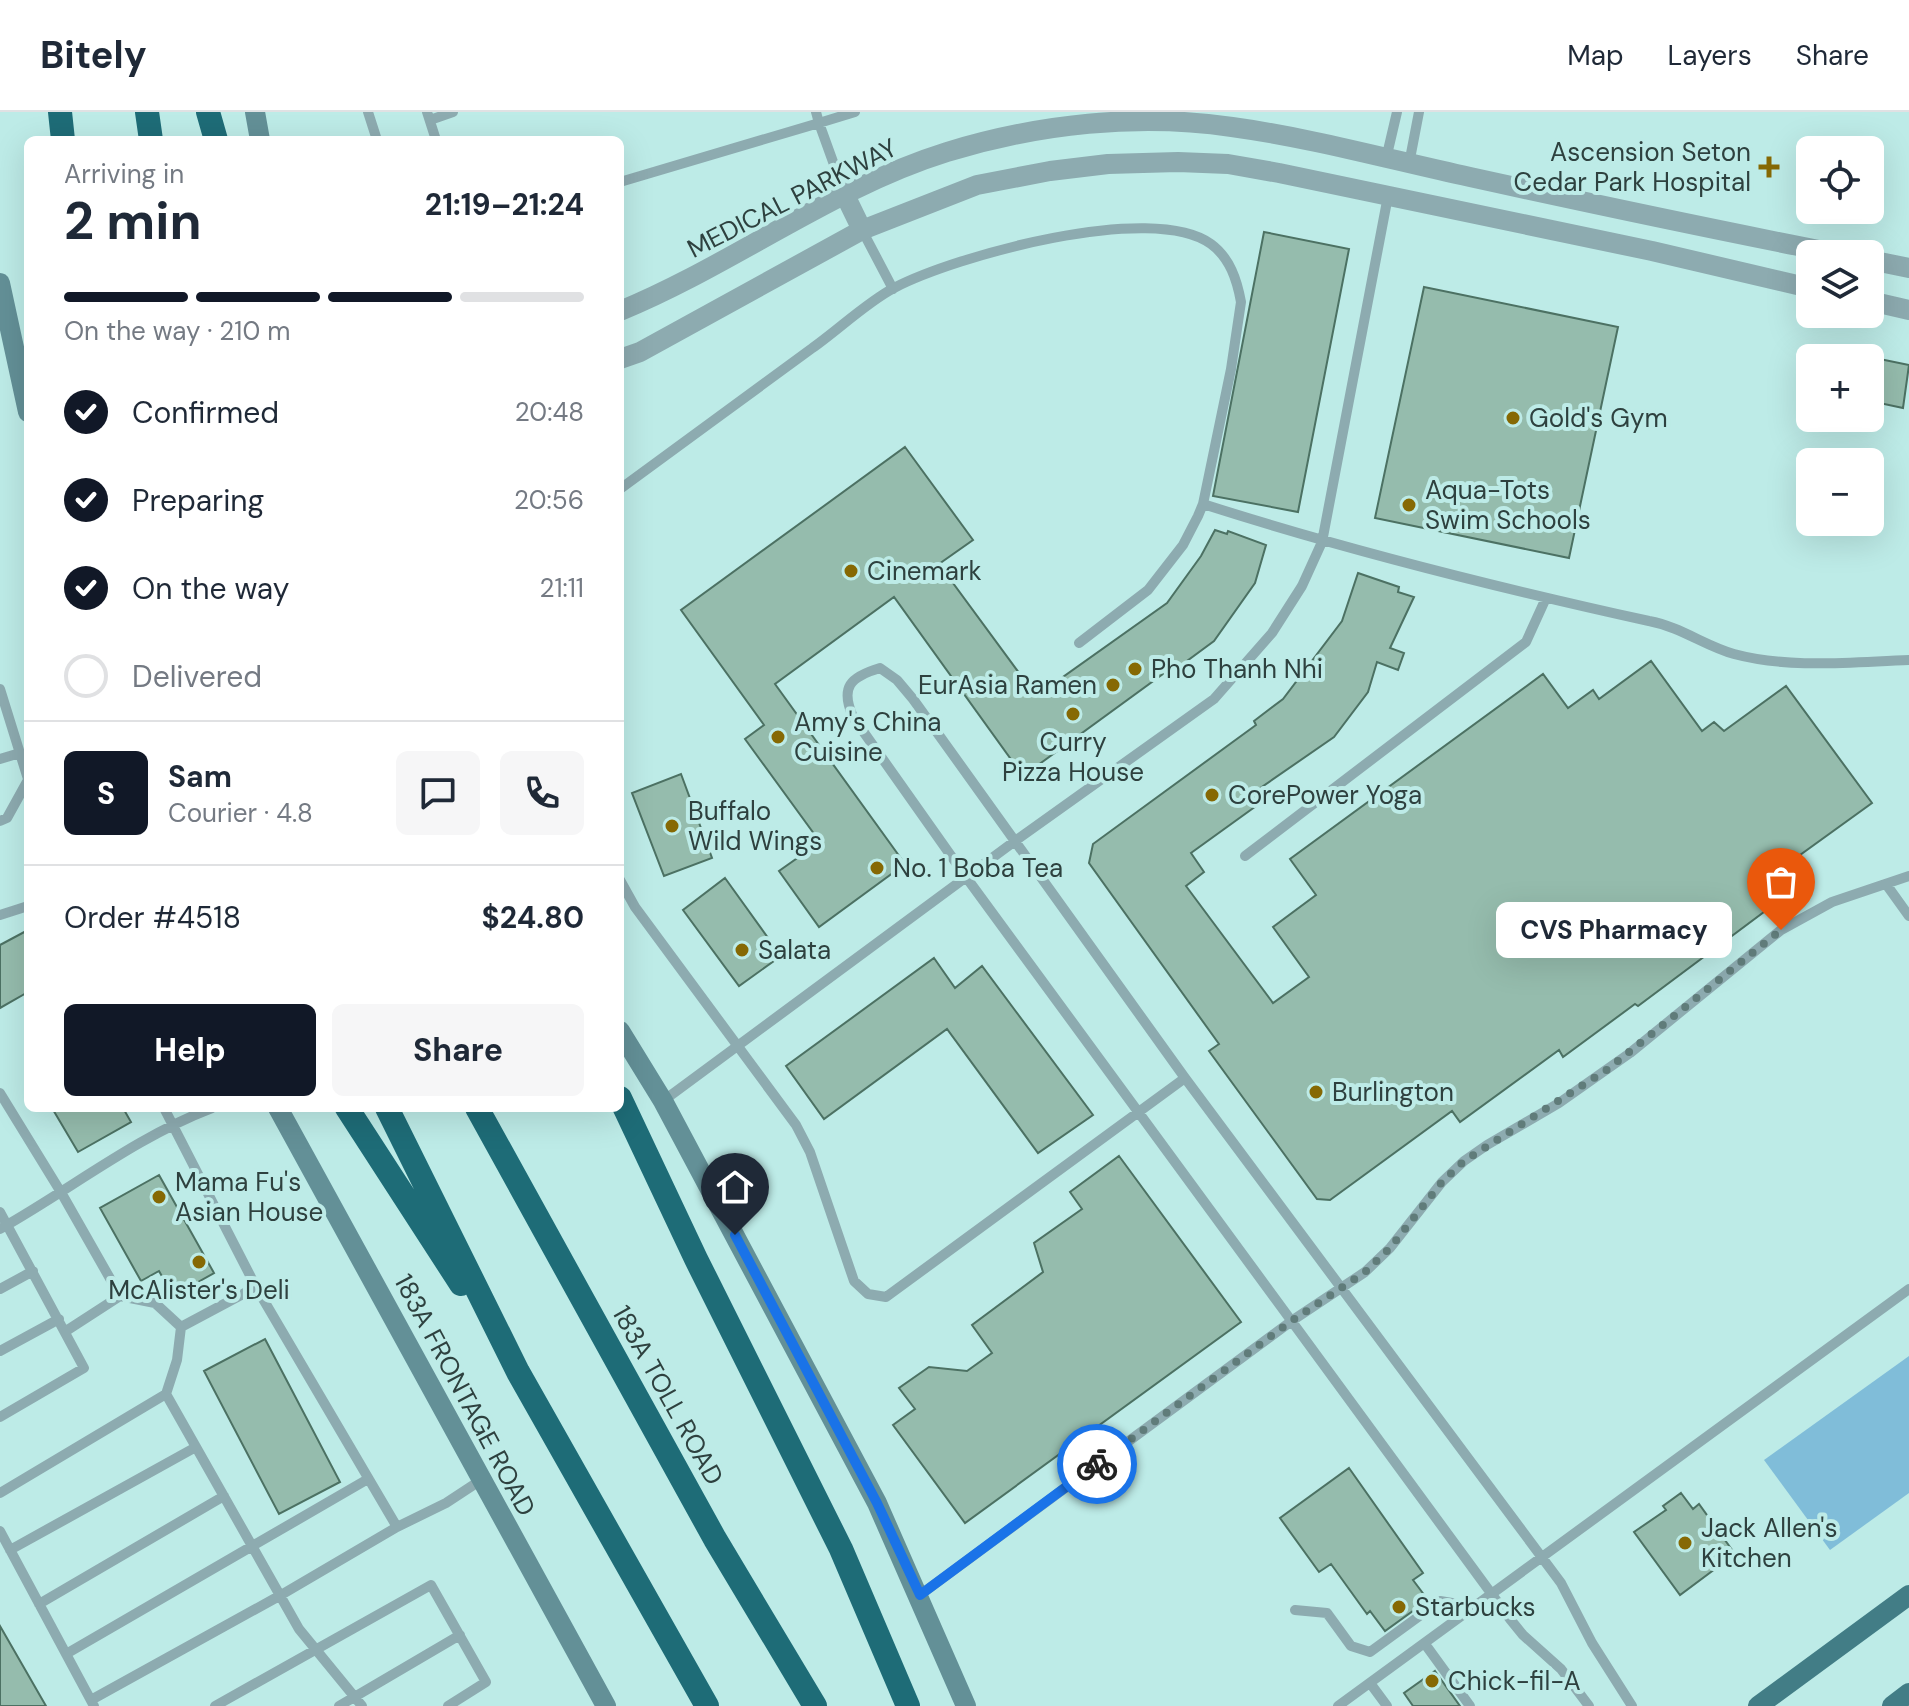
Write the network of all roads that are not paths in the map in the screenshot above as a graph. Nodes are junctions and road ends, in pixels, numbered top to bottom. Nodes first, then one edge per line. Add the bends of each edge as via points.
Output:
1 (60, 112) edge
2 (147, 112) edge
3 (208, 112) edge
4 (255, 112) edge
5 (368, 112) edge
6 (453, 112) edge
7 (855, 112) edge
8 (1397, 112) edge
9 (1419, 112) edge
10 (428, 116) edge
11 (817, 117) edge
12 (63, 136) edge
13 (150, 136) edge
14 (215, 136) edge
15 (259, 136) edge
16 (376, 136) edge
17 (435, 136) edge
18 (1386, 159) junction
19 (1409, 164) junction
20 (624, 181) edge
21 (845, 195) junction
22 (1388, 196) junction
23 (862, 230) junction
24 (1796, 245) edge
25 (1884, 263) edge
26 (1909, 268) edge
27 (0, 283) edge
28 (1796, 285) edge
29 (893, 289) junction
30 (1884, 304) edge
31 (624, 309) edge
32 (1909, 310) edge
33 (624, 358) edge
34 (24, 394) edge
35 (624, 486) edge
36 (1203, 504) junction
37 (1322, 542) junction
38 (1546, 598) junction
39 (1079, 643) dead end
40 (1909, 660) edge
41 (0, 689) edge
42 (2, 702) edge
43 (20, 753) junction
44 (0, 759) edge
45 (24, 766) edge
46 (24, 787) edge
47 (0, 821) edge
48 (1015, 841) junction
49 (1245, 856) dead end
50 (1909, 876) edge
51 (966, 877) junction
52 (1886, 884) junction
53 (624, 887) edge
54 (24, 907) edge
55 (0, 915) edge
56 (1909, 916) edge
57 (624, 1038) edge
58 (738, 1047) junction
59 (1185, 1078) junction
60 (0, 1093) edge
61 (663, 1101) junction
62 (624, 1106) edge
63 (1140, 1111) junction
64 (166, 1112) edge
65 (202, 1112) edge
66 (280, 1112) edge
67 (350, 1112) edge
68 (389, 1112) edge
69 (479, 1112) edge
70 (173, 1123) junction
71 (62, 1194) junction
72 (0, 1212) edge
73 (4, 1227) edge
74 (33, 1271) junction
75 (256, 1287) junction
76 (1343, 1287) junction
77 (0, 1289) edge
78 (1909, 1289) edge
79 (120, 1296) junction
80 (59, 1319) junction
81 (1293, 1320) junction
82 (181, 1327) junction
83 (66, 1331) junction
84 (0, 1351) edge
85 (518, 1372) junction
86 (166, 1394) junction
87 (0, 1417) edge
88 (196, 1447) junction
89 (368, 1479) junction
90 (481, 1480) junction
91 (0, 1493) edge
92 (224, 1496) junction
93 (397, 1527) junction
94 (0, 1531) edge
95 (252, 1546) junction
96 (10, 1550) junction
97 (1542, 1558) junction
98 (1492, 1594) junction
99 (281, 1595) junction
100 (920, 1595) junction
101 (1909, 1595) edge
102 (39, 1604) junction
103 (1295, 1610) dead end
104 (1463, 1615) junction
105 (460, 1635) junction
106 (1425, 1644) junction
107 (316, 1649) junction
108 (66, 1654) junction
109 (1370, 1683) junction
110 (1909, 1693) edge
111 (359, 1701) edge
112 (92, 1703) edge
113 (215, 1706) edge
114 (339, 1706) edge
115 (448, 1706) edge
116 (606, 1706) edge
117 (707, 1706) edge
118 (815, 1706) edge
119 (908, 1706) edge
120 (966, 1706) edge
121 (1338, 1706) edge
122 (1387, 1706) edge
123 (1470, 1706) edge
124 (1589, 1706) edge
125 (1632, 1706) edge
126 (1758, 1706) edge
127 (1892, 1706) edge

1 - 12 highway
2 - 13 highway
3 - 14 highway
4 - 15 main road
5 - 16 lane
6 - 10 lane
7 - 11 lane
8 - 18 lane
9 - 19 lane
10 - 17 lane
11 - 20 lane
11 - 21 lane
18 - 19 street, MEDICAL PARKWAY
18 - 21 street, MEDICAL PARKWAY via 1232,127 1126,122 1011,135 946,152
18 - 22 street
19 - 22 street
19 - 24 street, MEDICAL PARKWAY
21 - 23 street
21 - 31 street, MEDICAL PARKWAY via 713,268
22 - 23 street via 1228,164 1108,164 977,185
22 - 28 street
22 - 37 lane
23 - 29 lane
23 - 33 street
25 - 26 street
27 - 34 main road
29 - 35 lane
29 - 36 lane via 1032,241 1165,230 1212,244 1233,271 1241,302
30 - 32 street
36 - 37 lane
36 - 39 lane via 1183,545 1148,590
37 - 38 lane
37 - 48 lane via 1272,633 1214,699
38 - 40 lane via 1672,625 1732,654 1800,664
38 - 49 lane via 1526,642
41 - 42 lane
42 - 43 lane
43 - 44 lane
43 - 45 lane
46 - 47 lane
48 - 51 lane
48 - 51 lane via 897,680 880,668 861,674 848,686 845,700 853,717
48 - 59 lane
50 - 52 lane
51 - 58 lane
51 - 63 lane
52 - 56 lane
52 - 76 lane via 1832,902 1781,930 1619,1061 1464,1161 1390,1248
53 - 58 lane
54 - 55 lane
57 - 61 main road
58 - 61 lane
58 - 63 lane via 810,1152 854,1281 868,1294 886,1297
59 - 63 lane
59 - 76 lane
60 - 71 lane
61 - 100 main road via 877,1503
62 - 119 highway via 841,1549
63 - 81 lane
64 - 70 lane
65 - 70 lane
66 - 90 main road, 183A FRONTAGE ROAD
67 - 85 highway
68 - 85 highway
69 - 118 highway, 183A TOLL ROAD via 715,1539
70 - 71 lane
70 - 75 lane
71 - 73 lane
71 - 79 lane
72 - 73 lane
73 - 74 lane
74 - 77 lane
74 - 80 lane
75 - 82 lane
75 - 89 lane
76 - 81 lane
76 - 97 lane
78 - 97 lane
79 - 82 lane via 155,1303
79 - 83 lane
80 - 83 lane
80 - 84 lane
81 - 98 lane
81 - 100 lane
82 - 86 lane
83 - 87 lane via 84,1368
85 - 117 highway
86 - 88 lane
86 - 91 lane
88 - 92 lane
88 - 96 lane
89 - 93 lane
89 - 95 lane
90 - 93 lane
90 - 116 main road, 183A FRONTAGE ROAD
92 - 95 lane
92 - 102 lane
93 - 99 lane
94 - 96 lane
95 - 99 lane
95 - 108 lane
96 - 102 lane
97 - 98 lane
97 - 125 lane
98 - 104 lane
98 - 124 lane
99 - 107 lane
99 - 112 lane
100 - 120 main road
101 - 126 main road
102 - 108 lane
103 - 104 lane via 1327,1613 1351,1646 1370,1652 1440,1601 1452,1603
104 - 106 lane
105 - 107 lane via 431,1585
105 - 111 lane
105 - 115 lane via 486,1682
106 - 109 lane
106 - 123 lane
107 - 111 lane
107 - 113 lane
108 - 112 lane
109 - 121 lane
109 - 122 lane
110 - 127 main road
111 - 114 lane

